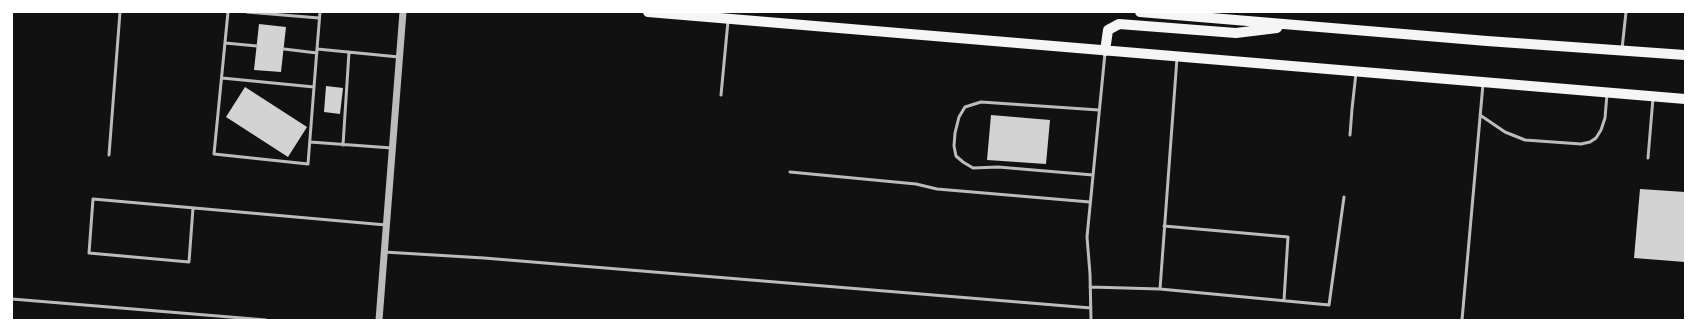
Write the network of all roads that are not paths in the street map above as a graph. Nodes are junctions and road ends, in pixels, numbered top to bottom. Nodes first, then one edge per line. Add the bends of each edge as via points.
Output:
1 (120, 12) edge
2 (228, 12) edge
3 (247, 12) edge
4 (320, 12) edge
5 (403, 12) edge
6 (648, 12) edge
7 (1140, 12) edge
8 (1626, 12) edge
9 (319, 18) junction
10 (728, 19) junction
11 (1301, 26) junction
12 (225, 43) junction
13 (257, 46) dead end
14 (284, 49) dead end
15 (1622, 50) junction
16 (317, 51) junction
17 (1105, 51) junction
18 (349, 52) junction
19 (1177, 56) junction
20 (1685, 56) edge
21 (400, 57) junction
22 (1356, 71) junction
23 (222, 78) junction
24 (1483, 82) junction
25 (314, 87) junction
26 (1607, 92) junction
27 (721, 95) dead end
28 (1653, 96) junction
29 (1685, 99) edge
30 (1099, 110) junction
31 (1480, 116) junction
32 (1350, 135) dead end
33 (310, 142) junction
34 (344, 145) junction
35 (392, 148) junction
36 (109, 155) dead end
37 (1648, 158) dead end
38 (790, 172) dead end
39 (1093, 175) junction
40 (1344, 197) dead end
41 (1090, 202) junction
42 (193, 208) junction
43 (386, 225) junction
44 (1164, 226) junction
45 (384, 252) junction
46 (1090, 287) junction
47 (1160, 289) junction
48 (12, 299) edge
49 (1284, 300) junction
50 (1091, 308) junction
51 (266, 320) edge
52 (379, 320) edge
53 (1091, 320) edge
54 (1462, 320) edge

1 - 36 lane
2 - 12 lane
3 - 9 lane
4 - 9 lane
5 - 21 street
6 - 10 main road
7 - 11 main road
8 - 15 lane
9 - 16 lane
10 - 17 main road
10 - 27 lane
11 - 15 main road
11 - 17 main road via 1236,33 1119,24 1108,30
12 - 13 lane
12 - 23 lane
14 - 16 lane
15 - 20 main road
16 - 18 lane
16 - 25 lane
17 - 19 main road
17 - 30 lane
18 - 21 lane
18 - 34 lane
19 - 22 main road
19 - 44 lane
21 - 35 street
22 - 24 main road
22 - 32 lane
23 - 25 lane
23 - 33 lane via 214,154 308,164
24 - 26 main road
24 - 31 lane
25 - 33 lane
26 - 28 main road
26 - 31 lane via 1605,118 1601,130 1596,138 1581,144 1525,140 1505,132
28 - 29 main road
28 - 37 lane
30 - 39 lane
30 - 39 lane via 981,102 965,107 959,117 955,133 956,156 973,168 998,167
31 - 54 lane
33 - 34 lane
34 - 35 lane
35 - 43 street
38 - 41 lane via 916,184 937,189
39 - 41 lane
40 - 49 lane via 1329,305
41 - 46 lane via 1087,237
42 - 42 lane via 93,199 89,253 189,262
42 - 43 lane
43 - 45 street
44 - 47 lane
44 - 49 lane via 1288,237
45 - 50 lane
45 - 52 street
46 - 47 lane
46 - 50 lane
47 - 49 lane
48 - 51 lane
50 - 53 lane

